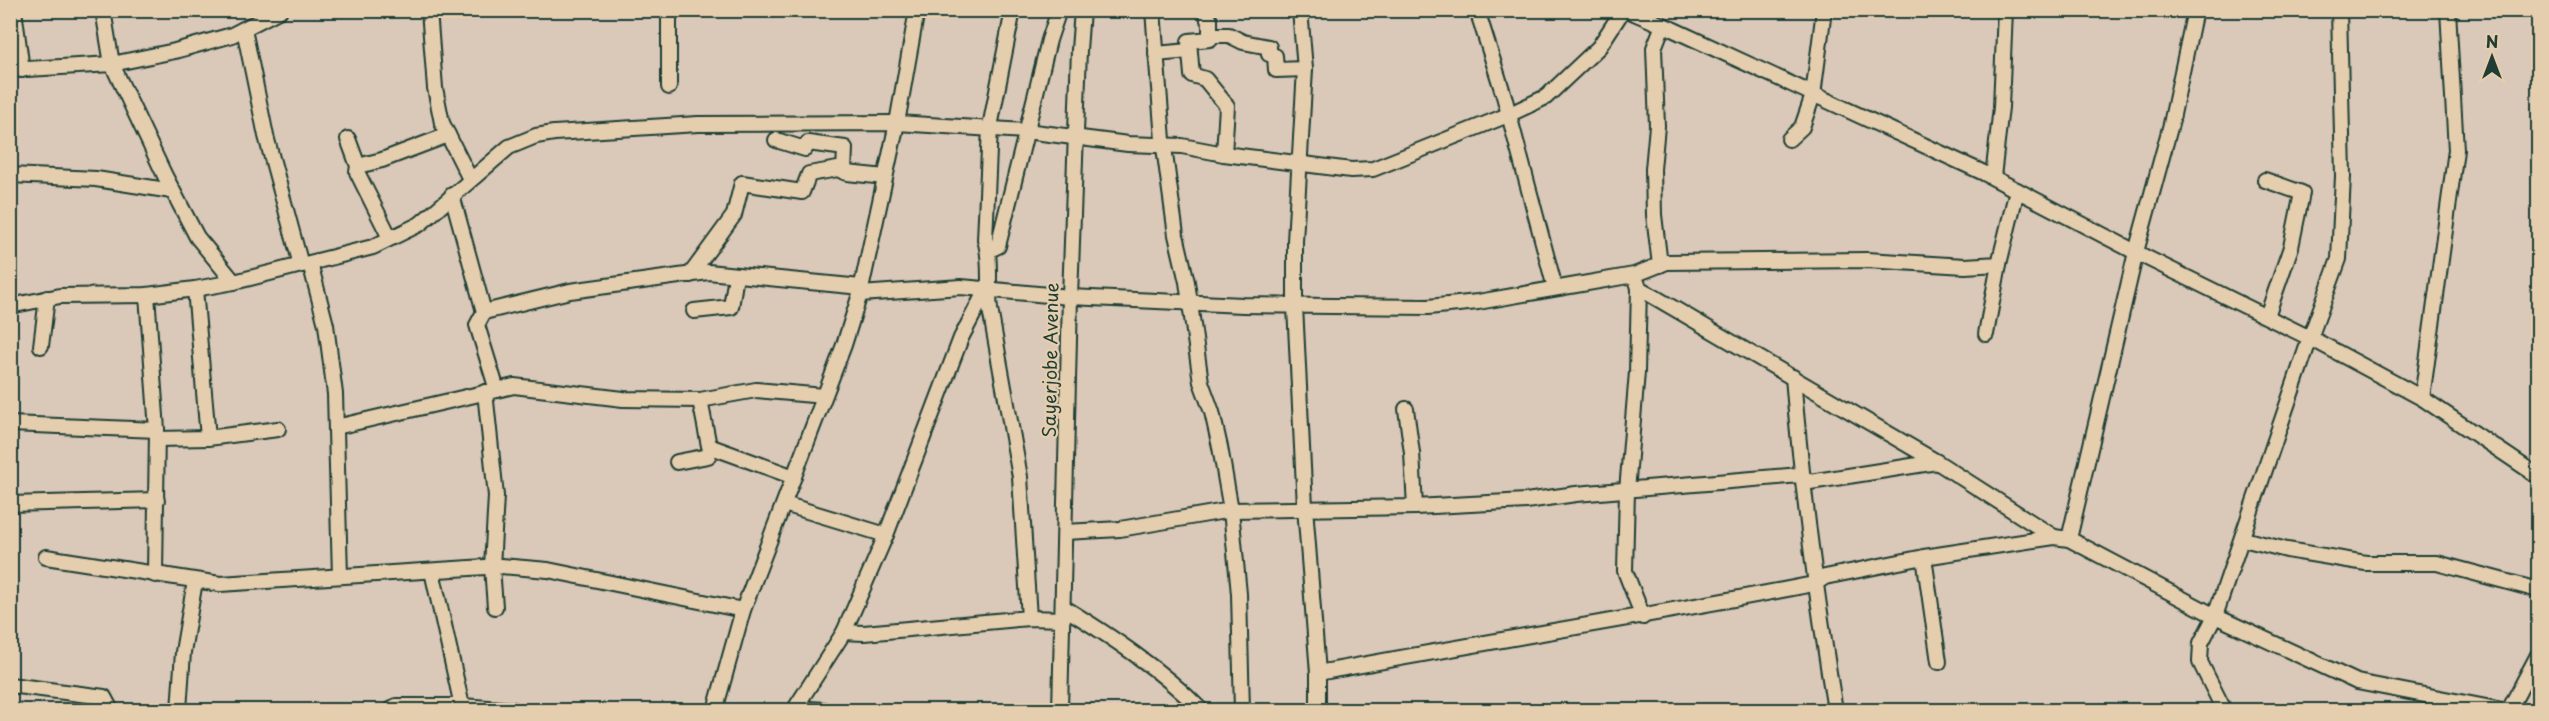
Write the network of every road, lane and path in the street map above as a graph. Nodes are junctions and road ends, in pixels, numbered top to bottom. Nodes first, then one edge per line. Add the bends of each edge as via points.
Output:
1 (14, 10) edge
2 (103, 10) edge
3 (280, 10) edge
4 (429, 10) edge
5 (669, 10) edge
6 (917, 10) edge
7 (1013, 10) edge
8 (1059, 10) edge
9 (1082, 10) edge
10 (1153, 10) edge
11 (1207, 10) edge
12 (1300, 10) edge
13 (1477, 10) edge
14 (1625, 10) edge
15 (1824, 10) edge
16 (2005, 10) edge
17 (2194, 10) edge
18 (2339, 10) edge
19 (2448, 10) edge
20 (1664, 25) junction
21 (244, 29) junction
22 (1210, 35) junction
23 (1190, 51) junction
24 (1156, 54) junction
25 (112, 64) junction
26 (1305, 69) junction
27 (16, 70) edge
28 (669, 87) dead end
29 (1813, 95) junction
30 (1508, 115) junction
31 (897, 123) junction
32 (990, 127) junction
33 (1026, 130) junction
34 (448, 135) junction
35 (1076, 138) junction
36 (348, 139) dead end
37 (1789, 139) dead end
38 (776, 140) dead end
39 (1164, 146) junction
40 (1224, 154) junction
41 (1299, 163) junction
42 (358, 166) junction
43 (844, 172) junction
44 (10, 175) edge
45 (885, 177) junction
46 (1993, 177) junction
47 (470, 179) junction
48 (2265, 180) dead end
49 (2017, 190) junction
50 (172, 191) junction
51 (452, 195) junction
52 (390, 238) junction
53 (988, 250) junction
54 (2136, 252) junction
55 (306, 264) junction
56 (1999, 264) junction
57 (1660, 265) junction
58 (690, 275) junction
59 (1634, 275) junction
60 (736, 276) junction
61 (234, 282) junction
62 (987, 288) junction
63 (1555, 288) junction
64 (1639, 288) junction
65 (195, 289) junction
66 (860, 290) junction
67 (147, 295) junction
68 (1070, 297) junction
69 (47, 298) junction
70 (1190, 302) junction
71 (10, 306) edge
72 (1295, 306) junction
73 (694, 311) dead end
74 (484, 312) junction
75 (2267, 316) junction
76 (1986, 334) dead end
77 (2310, 338) junction
78 (41, 346) dead end
79 (1793, 377) junction
80 (491, 391) junction
81 (824, 396) junction
82 (2422, 398) junction
83 (700, 400) junction
84 (1406, 409) dead end
85 (10, 424) edge
86 (336, 427) junction
87 (278, 429) dead end
88 (157, 435) junction
89 (208, 438) junction
90 (711, 446) junction
91 (677, 462) dead end
92 (1937, 462) junction
93 (1800, 475) junction
94 (2538, 476) edge
95 (794, 477) junction
96 (1627, 491) junction
97 (157, 500) junction
98 (10, 504) edge
99 (784, 504) junction
100 (1305, 507) junction
101 (1415, 507) junction
102 (1231, 510) junction
103 (1065, 532) junction
104 (886, 535) junction
105 (2054, 537) junction
106 (2069, 539) junction
107 (2243, 539) junction
108 (1924, 556) junction
109 (46, 558) dead end
110 (492, 567) junction
111 (432, 571) junction
112 (154, 575) junction
113 (340, 576) junction
114 (195, 581) junction
115 (1814, 584) junction
116 (2538, 590) edge
117 (495, 607) dead end
118 (743, 610) junction
119 (1063, 613) junction
120 (2215, 616) junction
121 (1643, 617) junction
122 (1029, 618) junction
123 (844, 632) junction
124 (2538, 655) edge
125 (1939, 662) dead end
126 (1318, 673) junction
127 (10, 685) edge
128 (462, 706) junction
129 (795, 709) edge
130 (111, 711) edge
131 (179, 711) edge
132 (390, 711) edge
133 (514, 711) edge
134 (715, 711) edge
135 (824, 711) edge
136 (1060, 711) edge
137 (1201, 711) edge
138 (1242, 711) edge
139 (1318, 711) edge
140 (1835, 711) edge
141 (2224, 711) edge
142 (2502, 711) edge
143 (2509, 711) edge

1 - 27 street
2 - 25 street
3 - 21 street
4 - 34 street via 435,88
5 - 28 street
6 - 31 street
7 - 32 street
8 - 33 street
9 - 35 street, Sayerjobe Avenue
10 - 24 street
11 - 22 street
12 - 26 street
13 - 30 street
14 - 20 street
14 - 30 street via 1599,47 1559,86 1546,97
15 - 29 street
16 - 46 street
17 - 54 street via 2171,124
18 - 77 street via 2343,177 2339,259
19 - 82 street via 2456,150
20 - 29 street
20 - 57 street via 1653,48 1657,126 1654,215
21 - 25 street via 175,51
21 - 55 street via 266,136
22 - 23 street via 1210,39 1189,41
22 - 26 street via 1229,35 1269,47 1269,54 1275,56 1276,70
23 - 24 street
23 - 40 street via 1192,75 1205,79 1227,106
24 - 39 street
25 - 27 street
25 - 50 street
26 - 41 street
29 - 37 street via 1802,127
29 - 46 street
30 - 41 street via 1373,169
30 - 63 street
31 - 32 street
31 - 45 street
31 - 47 street via 698,124 554,133 509,147
32 - 33 street
32 - 53 street via 985,240
33 - 35 street
33 - 53 street via 998,246
34 - 42 street
34 - 47 street
35 - 39 street
35 - 68 street, Sayerjobe Avenue
36 - 42 street
38 - 43 street via 805,149 808,143 845,148
39 - 40 street
39 - 70 street
40 - 41 street
41 - 72 street
42 - 52 street via 357,172
43 - 45 street
43 - 58 street via 809,174 802,192 742,183 734,215
44 - 50 street via 96,179
45 - 66 street
46 - 49 street
47 - 51 street
48 - 75 street via 2302,192 2291,247
49 - 54 street
49 - 56 street
50 - 61 street via 197,237
51 - 52 street via 420,224
51 - 74 street
52 - 55 street via 373,247
53 - 62 street
54 - 75 street
54 - 106 street
55 - 61 street
55 - 86 street via 326,325
56 - 57 street via 1965,266 1867,260
56 - 76 street
57 - 59 street
58 - 60 street via 708,272
58 - 74 street via 570,291
59 - 63 street
59 - 64 street
60 - 66 street
60 - 73 street via 731,307
61 - 65 street
62 - 66 street
62 - 68 street
62 - 104 street via 962,338
62 - 122 street via 1020,477
63 - 72 street via 1428,307
64 - 79 street
64 - 96 street via 1638,372
65 - 67 street
65 - 89 street
66 - 81 street
67 - 69 street
67 - 88 street
68 - 70 street
68 - 103 street, Sayerjobe Avenue
69 - 71 street
69 - 78 street
70 - 72 street
70 - 102 street via 1201,382 1212,412
72 - 100 street
74 - 80 street via 477,325
75 - 77 street
77 - 82 street
77 - 107 street
79 - 92 street
79 - 93 street
80 - 83 street via 514,386 623,399
80 - 86 street
80 - 110 street via 496,495
81 - 83 street via 756,390
81 - 95 street
82 - 94 street
83 - 90 street
84 - 101 street
85 - 88 street
86 - 113 street
87 - 89 street
88 - 89 street
88 - 97 street
90 - 91 street via 708,456
90 - 95 street
92 - 93 street via 1810,482
92 - 105 street
93 - 96 street
93 - 115 street
95 - 99 street
96 - 101 street
96 - 121 street via 1625,571
97 - 98 street
97 - 112 street
99 - 104 street
99 - 118 street
100 - 101 street
100 - 102 street
100 - 126 street
102 - 103 street via 1120,529
102 - 138 street via 1239,594
103 - 119 street, Sayerjobe Avenue
104 - 123 street
105 - 106 street
105 - 108 street
106 - 120 street
107 - 116 street via 2366,562 2437,563
107 - 120 street
108 - 115 street via 1826,577
108 - 125 street
109 - 112 street
110 - 111 street
110 - 117 street
110 - 118 street via 549,570
111 - 113 street
111 - 128 street
112 - 114 street
113 - 114 street via 220,584
114 - 131 street via 183,652
115 - 121 street
115 - 140 street
118 - 134 street
119 - 122 street
119 - 136 street, Sayerjobe Avenue
119 - 137 street via 1105,632
120 - 141 street via 2201,643 2200,662
120 - 142 street via 2357,682
121 - 126 street
122 - 123 street
123 - 129 street
124 - 143 street
126 - 139 street
127 - 130 street via 104,697
128 - 132 street via 396,706
128 - 133 street
129 - 135 street

